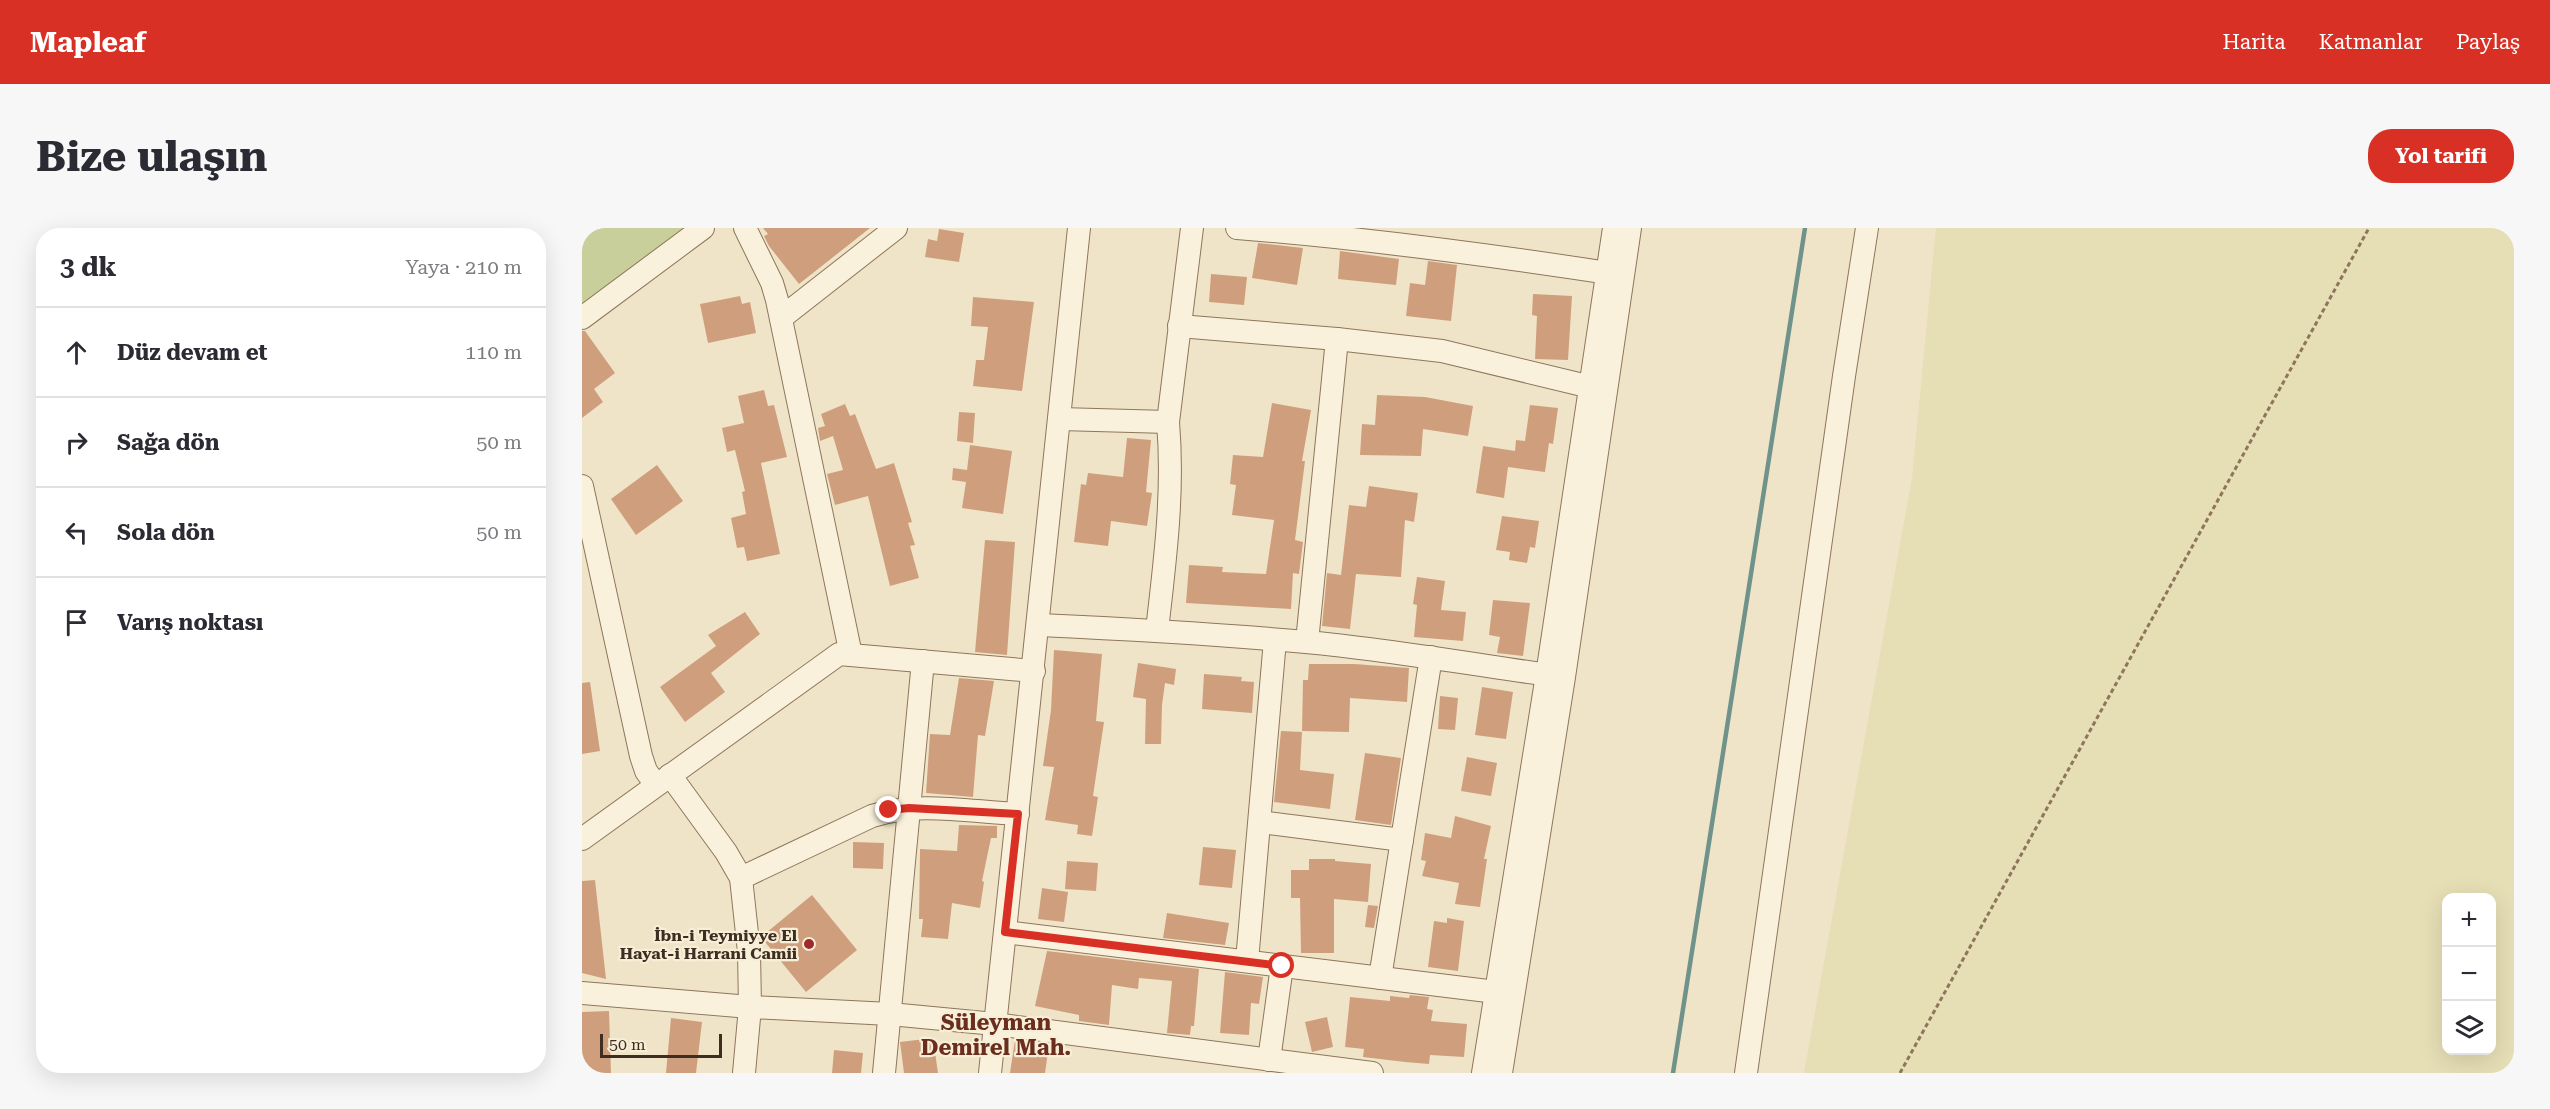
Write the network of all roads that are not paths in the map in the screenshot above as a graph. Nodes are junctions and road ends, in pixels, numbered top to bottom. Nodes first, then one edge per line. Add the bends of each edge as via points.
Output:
1 (703, 228) edge
2 (745, 228) edge
3 (896, 228) edge
4 (1079, 228) edge
5 (1192, 228) edge
6 (1237, 228) edge
7 (1614, 228) edge
8 (1630, 228) edge
9 (1866, 228) edge
10 (1608, 273) junction
11 (582, 318) edge
12 (782, 318) junction
13 (1179, 326) junction
14 (1337, 339) junction
15 (1591, 387) junction
16 (1060, 418) junction
17 (1168, 422) junction
18 (582, 486) edge
19 (1039, 625) junction
20 (1157, 630) junction
21 (1275, 640) junction
22 (1306, 642) junction
23 (851, 655) junction
24 (1431, 657) junction
25 (923, 661) junction
26 (1034, 671) junction
27 (1555, 676) junction
28 (663, 780) junction
29 (909, 808) junction
30 (1018, 814) junction
31 (1260, 822) junction
32 (582, 838) edge
33 (1402, 840) junction
34 (741, 878) junction
35 (1005, 932) junction
36 (1247, 961) junction
37 (1282, 966) junction
38 (1380, 978) junction
39 (1496, 992) junction
40 (582, 993) edge
41 (750, 1007) junction
42 (890, 1014) junction
43 (995, 1024) junction
44 (1254, 1063) edge
45 (744, 1073) edge
46 (884, 1073) edge
47 (990, 1073) edge
48 (1372, 1073) edge
49 (1484, 1073) edge
50 (1501, 1073) edge
51 (1746, 1073) edge

1 - 11 street
2 - 12 street via 772,283
3 - 12 street
4 - 16 street
5 - 13 street
6 - 10 street via 1352,237
7 - 10 street
8 - 27 street
9 - 51 street
10 - 15 street
12 - 23 street
13 - 14 street
13 - 17 street
14 - 15 street via 1442,351
14 - 22 street
15 - 27 street
16 - 17 street
16 - 19 street
17 - 20 street via 1169,527
18 - 28 street via 641,756 646,771
19 - 20 street
19 - 26 street
20 - 21 street
21 - 22 street
21 - 31 street
22 - 24 street
23 - 25 street
23 - 28 street via 839,654
24 - 27 street
24 - 33 street
25 - 26 street
25 - 29 street
26 - 30 street
27 - 39 street
27 - 50 street
28 - 32 street
28 - 34 street via 726,852
29 - 30 street
29 - 34 street via 872,816
29 - 42 street
30 - 35 street
31 - 33 street
31 - 36 street
33 - 38 street
34 - 41 street
35 - 36 street
35 - 43 street
36 - 37 street
37 - 38 street
37 - 44 street
38 - 39 street
39 - 49 street
40 - 41 street
41 - 42 street
41 - 45 street
42 - 43 street
42 - 46 street
43 - 44 street
43 - 47 street
44 - 48 street

